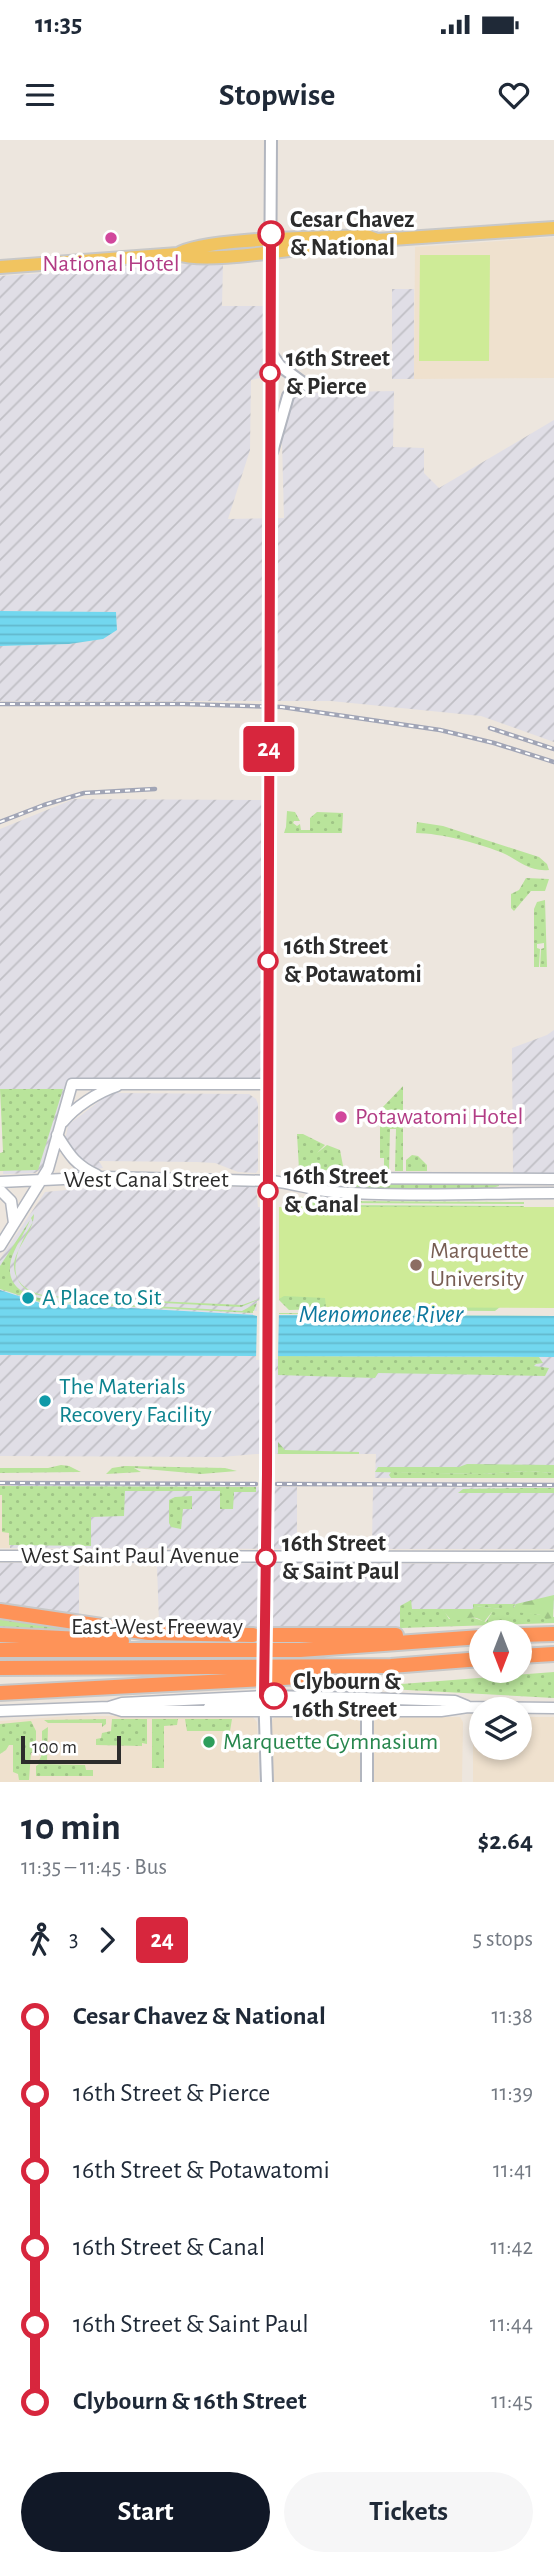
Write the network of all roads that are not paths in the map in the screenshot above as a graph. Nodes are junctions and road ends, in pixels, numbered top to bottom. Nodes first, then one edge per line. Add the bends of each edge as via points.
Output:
1 (271, 140) edge
2 (554, 228) edge
3 (270, 246) junction
4 (0, 267) edge
5 (270, 351) junction
6 (269, 461) junction
7 (268, 1084) junction
8 (101, 1089) junction
9 (59, 1130) junction
10 (100, 1177) junction
11 (506, 1179) junction
12 (552, 1179) edge
13 (0, 1182) edge
14 (42, 1182) junction
15 (291, 1183) junction
16 (0, 1190) edge
17 (506, 1193) junction
18 (552, 1193) edge
19 (14, 1225) junction
20 (0, 1246) edge
21 (0, 1556) edge
22 (554, 1557) edge
23 (0, 1611) edge
24 (554, 1634) edge
25 (0, 1635) edge
26 (253, 1635) dead end
27 (275, 1635) dead end
28 (532, 1635) edge
29 (469, 1637) edge
30 (469, 1638) edge
31 (0, 1650) edge
32 (232, 1650) junction
33 (554, 1654) edge
34 (532, 1655) edge
35 (469, 1660) edge
36 (422, 1664) junction
37 (0, 1668) edge
38 (264, 1691) junction
39 (0, 1692) edge
40 (346, 1698) junction
41 (363, 1698) junction
42 (109, 1707) junction
43 (468, 1707) junction
44 (554, 1708) edge
45 (2, 1712) edge
46 (173, 1712) junction
47 (264, 1712) junction
48 (367, 1712) junction
49 (267, 1782) edge
50 (366, 1782) edge

1 - 3 main road
2 - 3 main road via 377,240 367,236
3 - 4 main road via 187,258 178,254
3 - 5 main road
5 - 6 main road
5 - 6 main road via 301,385 288,396
6 - 7 main road, bridge
7 - 8 street via 120,1084
7 - 38 main road, bridge
8 - 9 street via 68,1115
8 - 9 street via 72,1084
9 - 10 street via 82,1169
9 - 14 street
10 - 14 street, West Canal Street
10 - 15 street, West Canal Street
11 - 12 street, West Canal Street
11 - 15 street, West Canal Street via 299,1178
11 - 17 street
12 - 18 street
13 - 14 street, West Canal Street
14 - 19 street
15 - 17 street, West Canal Street via 336,1192
16 - 19 street via 11,1201
17 - 18 street, West Canal Street
19 - 20 street
21 - 22 street, West Saint Paul Avenue
23 - 26 highway via 149,1633
24 - 28 highway
25 - 32 highway
27 - 29 highway
30 - 32 highway, East-West Freeway via 328,1649
31 - 32 highway, East-West Freeway
33 - 34 highway
35 - 36 highway, East-West Freeway
36 - 37 highway, East-West Freeway
36 - 39 highway via 312,1676
38 - 40 main road
38 - 42 street
38 - 46 street via 257,1704
38 - 47 main road
40 - 41 main road
40 - 47 street via 327,1704 271,1704
41 - 43 street via 455,1701
41 - 48 main road
42 - 45 street
42 - 46 street via 122,1712
43 - 44 street
43 - 48 street
46 - 47 street
47 - 48 street
47 - 49 main road
48 - 50 main road

